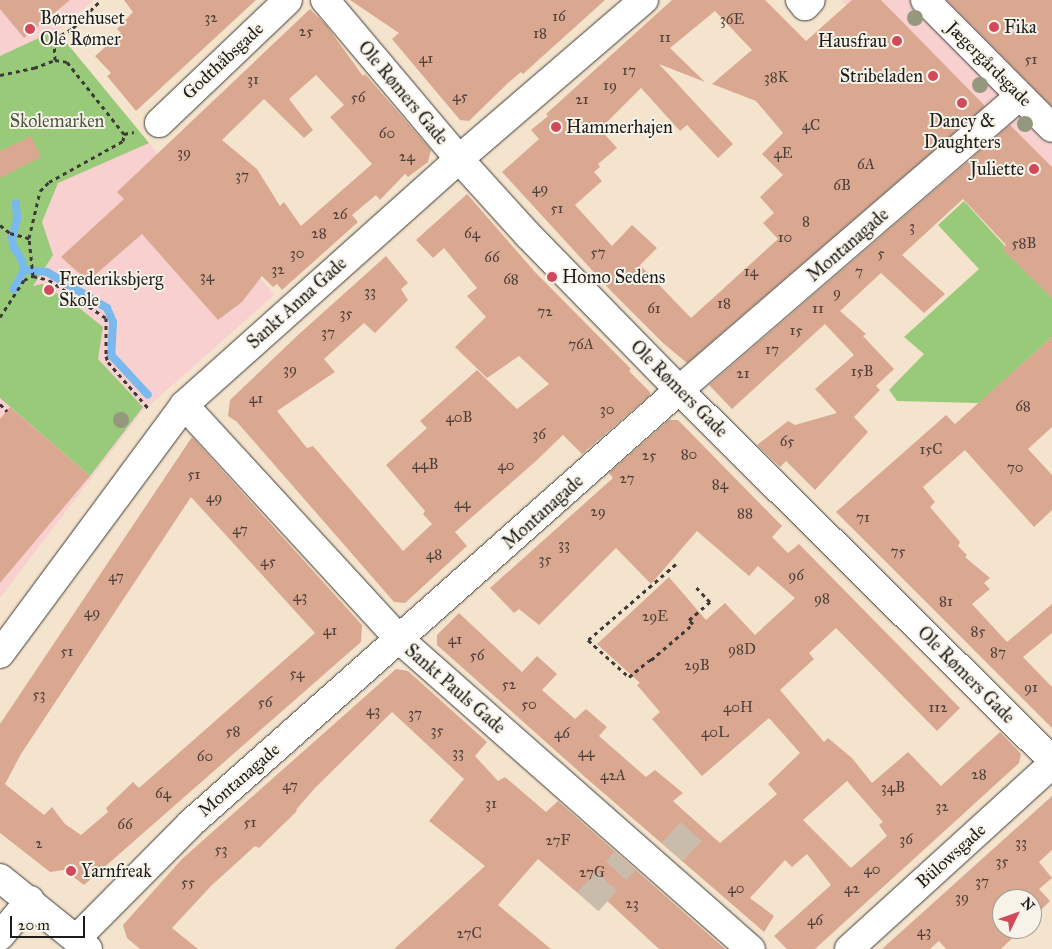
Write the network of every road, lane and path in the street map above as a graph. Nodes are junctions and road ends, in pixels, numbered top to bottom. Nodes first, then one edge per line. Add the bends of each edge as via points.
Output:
1 (101, 0) edge
2 (288, 0) edge
3 (325, 0) edge
4 (644, 0) edge
5 (800, 0) edge
6 (811, 0) edge
7 (925, 0) edge
8 (55, 60) junction
9 (0, 75) edge
10 (1020, 96) junction
11 (158, 123) joint
12 (1052, 128) edge
13 (124, 134) junction
14 (459, 159) junction
15 (0, 226) edge
16 (29, 238) junction
17 (33, 275) junction
18 (0, 318) edge
19 (679, 390) junction
20 (0, 404) edge
21 (184, 405) junction
22 (7, 410) dead end
23 (166, 428) junction
24 (676, 564) dead end
25 (695, 586) dead end
26 (399, 640) junction
27 (0, 654) edge
28 (1052, 762) edge
29 (0, 878) edge
30 (30, 900) junction
31 (0, 936) edge
32 (82, 944) edge
33 (751, 949) edge
34 (849, 949) edge

1 - 8 path via 73,28 54,39
2 - 11 street, Godthåbsgade
3 - 14 street, Ole Rømers Gade
4 - 14 street, Sankt Anna Gade
5 - 6 street via 805,6
7 - 10 street, Jægergårdsgade
8 - 9 path
8 - 13 path via 66,62
10 - 12 street, Jægergårdsgade
10 - 19 street, Montanagade
11 - 13 path via 140,140 134,132
13 - 16 path via 123,141 44,186 37,198
14 - 19 street, Ole Rømers Gade
14 - 21 street, Sankt Anna Gade
15 - 16 path via 10,233
16 - 17 path
17 - 18 path via 20,283
17 - 23 path via 48,280 106,318 108,362
19 - 26 street, Montanagade
19 - 28 street, Ole Rømers Gade
20 - 22 path
21 - 23 street, Sankt Anna Gade
21 - 26 street, Sankt Pauls Gade
23 - 27 street, Sankt Anna Gade
24 - 25 path via 588,640 629,676 692,624 689,620 710,602
26 - 32 street, Montanagade via 191,823
26 - 33 street, Sankt Pauls Gade via 631,855 665,860
28 - 34 street, Bülowsgade
29 - 30 street
30 - 31 street
30 - 32 street

